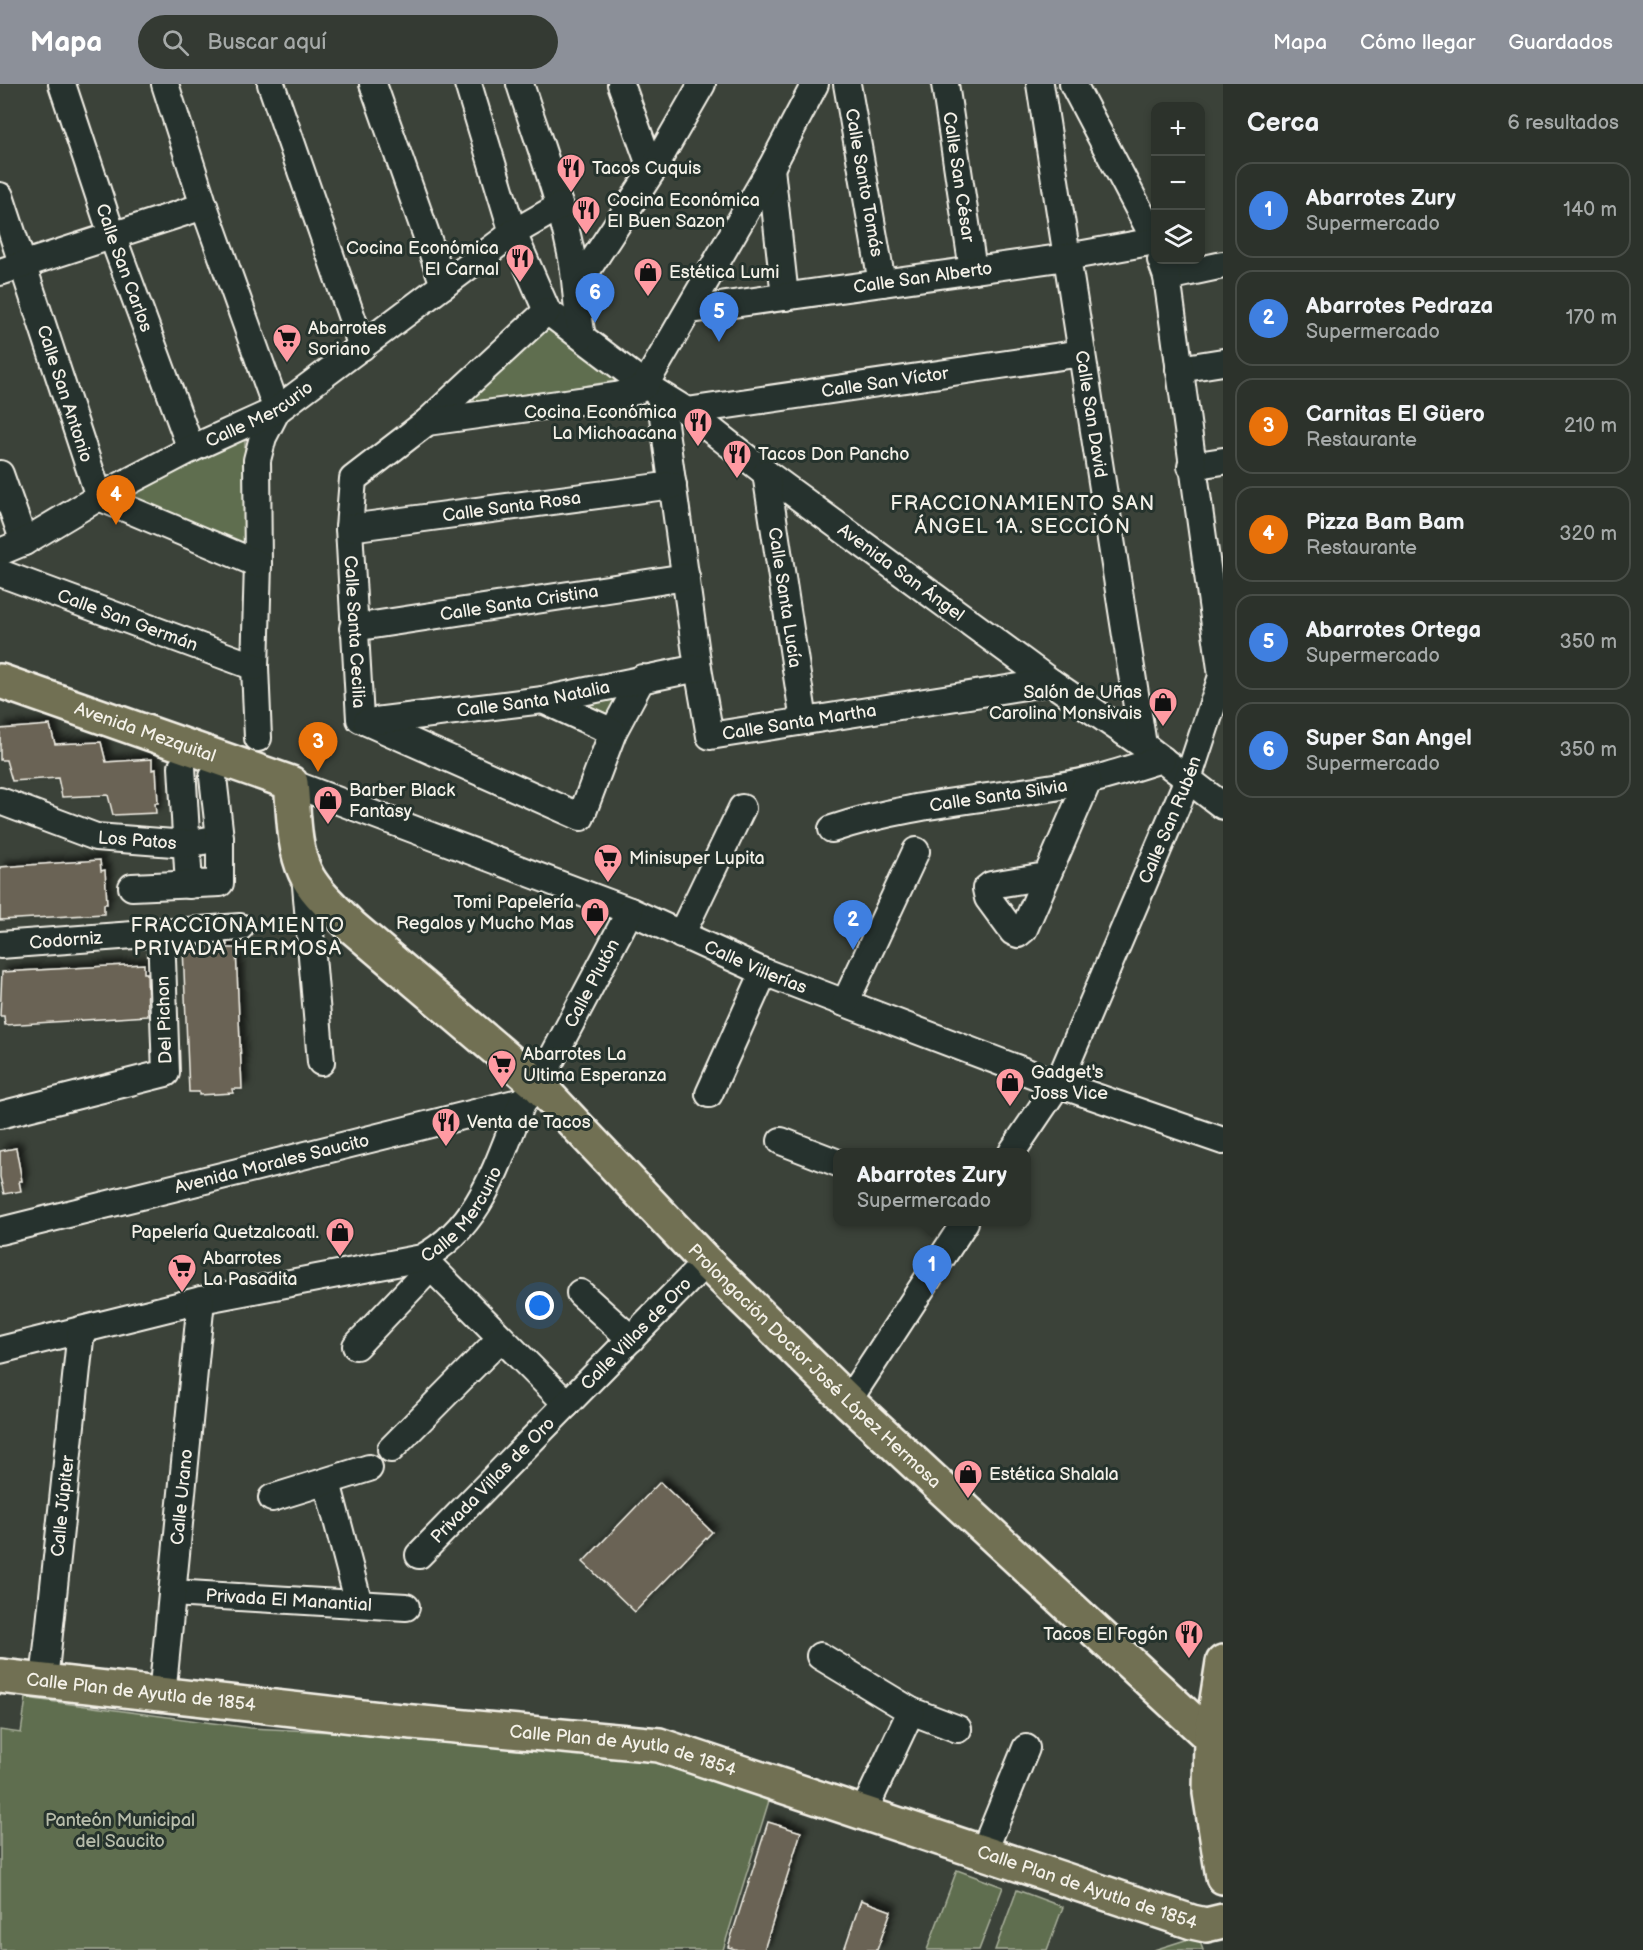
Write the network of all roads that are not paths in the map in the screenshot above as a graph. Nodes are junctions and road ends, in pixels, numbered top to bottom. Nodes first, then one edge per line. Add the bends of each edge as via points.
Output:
1 (62, 84) edge
2 (165, 84) edge
3 (271, 84) edge
4 (373, 84) edge
5 (468, 84) edge
6 (520, 84) edge
7 (621, 84) edge
8 (702, 84) edge
9 (815, 84) edge
10 (847, 84) edge
11 (945, 84) edge
12 (1040, 84) edge
13 (1073, 84) edge
14 (771, 168) junction
15 (652, 171) junction
16 (0, 196) edge
17 (204, 206) junction
18 (560, 206) junction
19 (513, 233) junction
20 (1151, 234) edge
21 (112, 235) junction
22 (1151, 243) edge
23 (1067, 257) junction
24 (1223, 265) edge
25 (12, 268) edge
26 (1164, 268) edge
27 (973, 270) junction
28 (882, 283) junction
29 (444, 285) junction
30 (576, 287) junction
31 (785, 297) junction
32 (691, 310) junction
33 (547, 311) junction
34 (582, 336) junction
35 (362, 347) junction
36 (1082, 353) junction
37 (1223, 362) edge
38 (1179, 369) junction
39 (653, 390) junction
40 (277, 410) junction
41 (687, 411) junction
42 (427, 422) junction
43 (191, 450) junction
44 (1223, 461) edge
45 (1191, 466) junction
46 (766, 473) junction
47 (0, 474) edge
48 (673, 485) junction
49 (99, 497) junction
50 (349, 528) junction
51 (24, 542) junction
52 (0, 552) edge
53 (258, 564) junction
54 (0, 573) edge
55 (686, 577) junction
56 (353, 628) junction
57 (255, 667) junction
58 (698, 668) junction
59 (1223, 676) edge
60 (642, 678) junction
61 (0, 681) edge
62 (1051, 682) junction
63 (543, 700) junction
64 (804, 721) junction
65 (367, 723) junction
66 (613, 732) junction
67 (258, 738) dead end
68 (1152, 752) junction
69 (182, 767) dead end
70 (213, 777) dead end
71 (1188, 779) junction
72 (1088, 781) junction
73 (291, 783) junction
74 (0, 801) edge
75 (1223, 806) edge
76 (742, 808) dead end
77 (832, 829) dead end
78 (220, 838) junction
79 (186, 844) junction
80 (916, 851) dead end
81 (305, 874) junction
82 (1046, 876) dead end
83 (189, 885) junction
84 (132, 887) dead end
85 (630, 911) junction
86 (240, 927) dead end
87 (161, 931) junction
88 (681, 935) junction
89 (0, 945) edge
90 (764, 972) junction
91 (845, 1003) junction
92 (321, 1062) dead end
93 (1058, 1084) junction
94 (531, 1093) junction
95 (709, 1094) dead end
96 (0, 1115) edge
97 (781, 1141) dead end
98 (1223, 1141) edge
99 (1015, 1148) edge
100 (833, 1161) edge
101 (962, 1226) edge
102 (0, 1232) edge
103 (426, 1262) junction
104 (706, 1262) junction
105 (580, 1293) dead end
106 (201, 1300) junction
107 (81, 1330) junction
108 (501, 1338) junction
109 (631, 1339) junction
110 (356, 1346) dead end
111 (0, 1350) edge
112 (848, 1401) junction
113 (567, 1404) junction
114 (391, 1449) dead end
115 (369, 1468) dead end
116 (327, 1482) junction
117 (272, 1498) dead end
118 (419, 1555) dead end
119 (172, 1593) junction
120 (358, 1604) junction
121 (406, 1607) dead end
122 (820, 1656) dead end
123 (1223, 1662) edge
124 (0, 1676) edge
125 (44, 1682) junction
126 (162, 1696) junction
127 (911, 1711) junction
128 (958, 1729) dead end
129 (1026, 1748) dead end
130 (1217, 1752) edge
131 (864, 1811) junction
132 (984, 1851) junction
133 (1223, 1877) edge
134 (1223, 1921) edge

1 - 21 street, Calle San Carlos
2 - 17 street
3 - 35 street
4 - 29 street
5 - 19 street
6 - 18 street
7 - 15 street
8 - 15 street
9 - 14 street
10 - 28 street, Calle Santo Tomás
11 - 27 street, Calle San César
12 - 23 street, Calle San David
13 - 20 street
14 - 31 street
14 - 32 street
15 - 30 street
16 - 25 street, Calle San Antonio
17 - 21 street
17 - 40 street
18 - 19 street, Calle Mercurio
18 - 30 street
19 - 29 street, Calle Mercurio
19 - 33 street
21 - 25 street
21 - 43 street, Calle San Carlos
22 - 23 street, Calle San Alberto
23 - 27 street, Calle San Alberto
23 - 36 street, Calle San David
24 - 26 street
25 - 49 street, Calle San Antonio
26 - 38 street, Calle San Rubén
27 - 28 street, Calle San Alberto
28 - 31 street, Calle San Alberto
29 - 35 street, Calle Mercurio
30 - 34 street
31 - 32 street, Calle San Alberto
32 - 39 street
33 - 34 street, Avenida San Ángel
33 - 42 street, Calle Santa Cecilia
34 - 39 street, Avenida San Ángel
35 - 40 street, Calle Mercurio
36 - 41 street, Calle San Víctor
36 - 68 street, Calle San David
37 - 38 street
38 - 45 street, Calle San Rubén
39 - 41 street, Avenida San Ángel
39 - 42 street
39 - 48 street, Calle Santa Martha
40 - 43 street, Calle Mercurio
40 - 53 street via 257,460
41 - 46 street, Avenida San Ángel
42 - 50 street, Calle Santa Cecilia via 353,479
43 - 49 street, Calle Mercurio
44 - 45 street
45 - 59 street, Calle San Rubén
46 - 62 street, Avenida San Ángel
46 - 64 street, Calle Santa Lucía
47 - 51 street
48 - 50 street, Calle Santa Rosa
48 - 55 street, Calle Santa Martha
49 - 51 street, Calle Mercurio
49 - 53 street
50 - 56 street, Calle Santa Cecilia
51 - 52 street, Calle Mercurio
53 - 57 street
54 - 57 street, Calle San Germán
55 - 56 street, Calle Santa Cristina
55 - 58 street, Calle Santa Martha
56 - 65 street, Calle Santa Cecilia via 360,719
57 - 67 street
58 - 60 street, Calle Santa Natalia
58 - 64 street, Calle Santa Martha via 710,736
59 - 71 street, Calle San Rubén
60 - 63 street, Calle Santa Natalia
60 - 66 street, Calle Santa Cecilia
61 - 73 main road, Avenida Mezquital
62 - 64 street, Calle Santa Martha
62 - 68 street, Avenida San Ángel
63 - 65 street, Calle Santa Natalia
63 - 66 street
65 - 66 street, Calle Santa Cecilia via 581,817
68 - 71 street, Avenida San Ángel
68 - 72 street, Calle Santa Silvia
69 - 79 street
70 - 78 street
71 - 75 street, Avenida San Ángel
71 - 93 street, Calle San Rubén
72 - 77 street, Calle Santa Silvia via 943,803 865,818
72 - 82 street
73 - 81 main road
73 - 85 street, Calle Villerías
74 - 79 street, Los Patos via 96,837
76 - 88 street
78 - 79 street, Los Patos
78 - 83 street via 220,883
79 - 83 street
80 - 91 street
81 - 92 street
81 - 94 main road, Prolongación Doctor José López Hermosa via 351,926
83 - 84 street
85 - 88 street, Calle Villerías
85 - 94 street, Calle Plutón
86 - 87 street, Codorniz
87 - 89 street, Codorniz
87 - 96 street, Del Pichon via 166,1073
88 - 90 street, Calle Villerías
90 - 91 street, Calle Villerías
90 - 95 street
91 - 93 street, Calle Villerías
93 - 98 street, Calle Villerías
93 - 99 street, Calle San Rubén
94 - 102 street, Avenida Morales Saucito
94 - 103 street, Calle Mercurio via 481,1201 470,1218
94 - 104 main road, Prolongación Doctor José López Hermosa
97 - 100 street
101 - 112 street
103 - 106 street, Calle Mercurio
103 - 108 street
103 - 110 street
104 - 109 street, Calle Villas de Oro
104 - 112 main road, Prolongación Doctor José López Hermosa
105 - 109 street
106 - 107 street, Calle Mercurio
106 - 119 street, Calle Urano
107 - 111 street, Calle Mercurio
107 - 125 street, Calle Júpiter
108 - 113 street
108 - 114 street
109 - 113 street, Calle Villas de Oro
112 - 130 main road, Prolongación Doctor José López Hermosa
113 - 118 street, Privada Villas de Oro
115 - 116 street
116 - 117 street
116 - 120 street
119 - 120 street, Privada El Manantial
119 - 126 street, Calle Urano
120 - 121 street, Privada El Manantial
122 - 127 street
123 - 130 main road
124 - 125 main road, Calle Plan de Ayutla de 1854
125 - 126 main road, Calle Plan de Ayutla de 1854
126 - 131 main road, Calle Plan de Ayutla de 1854 via 659,1745
127 - 128 street
127 - 131 street
129 - 132 street
130 - 133 main road via 1210,1793
131 - 132 main road, Calle Plan de Ayutla de 1854
132 - 134 main road, Calle Plan de Ayutla de 1854 via 1192,1922

